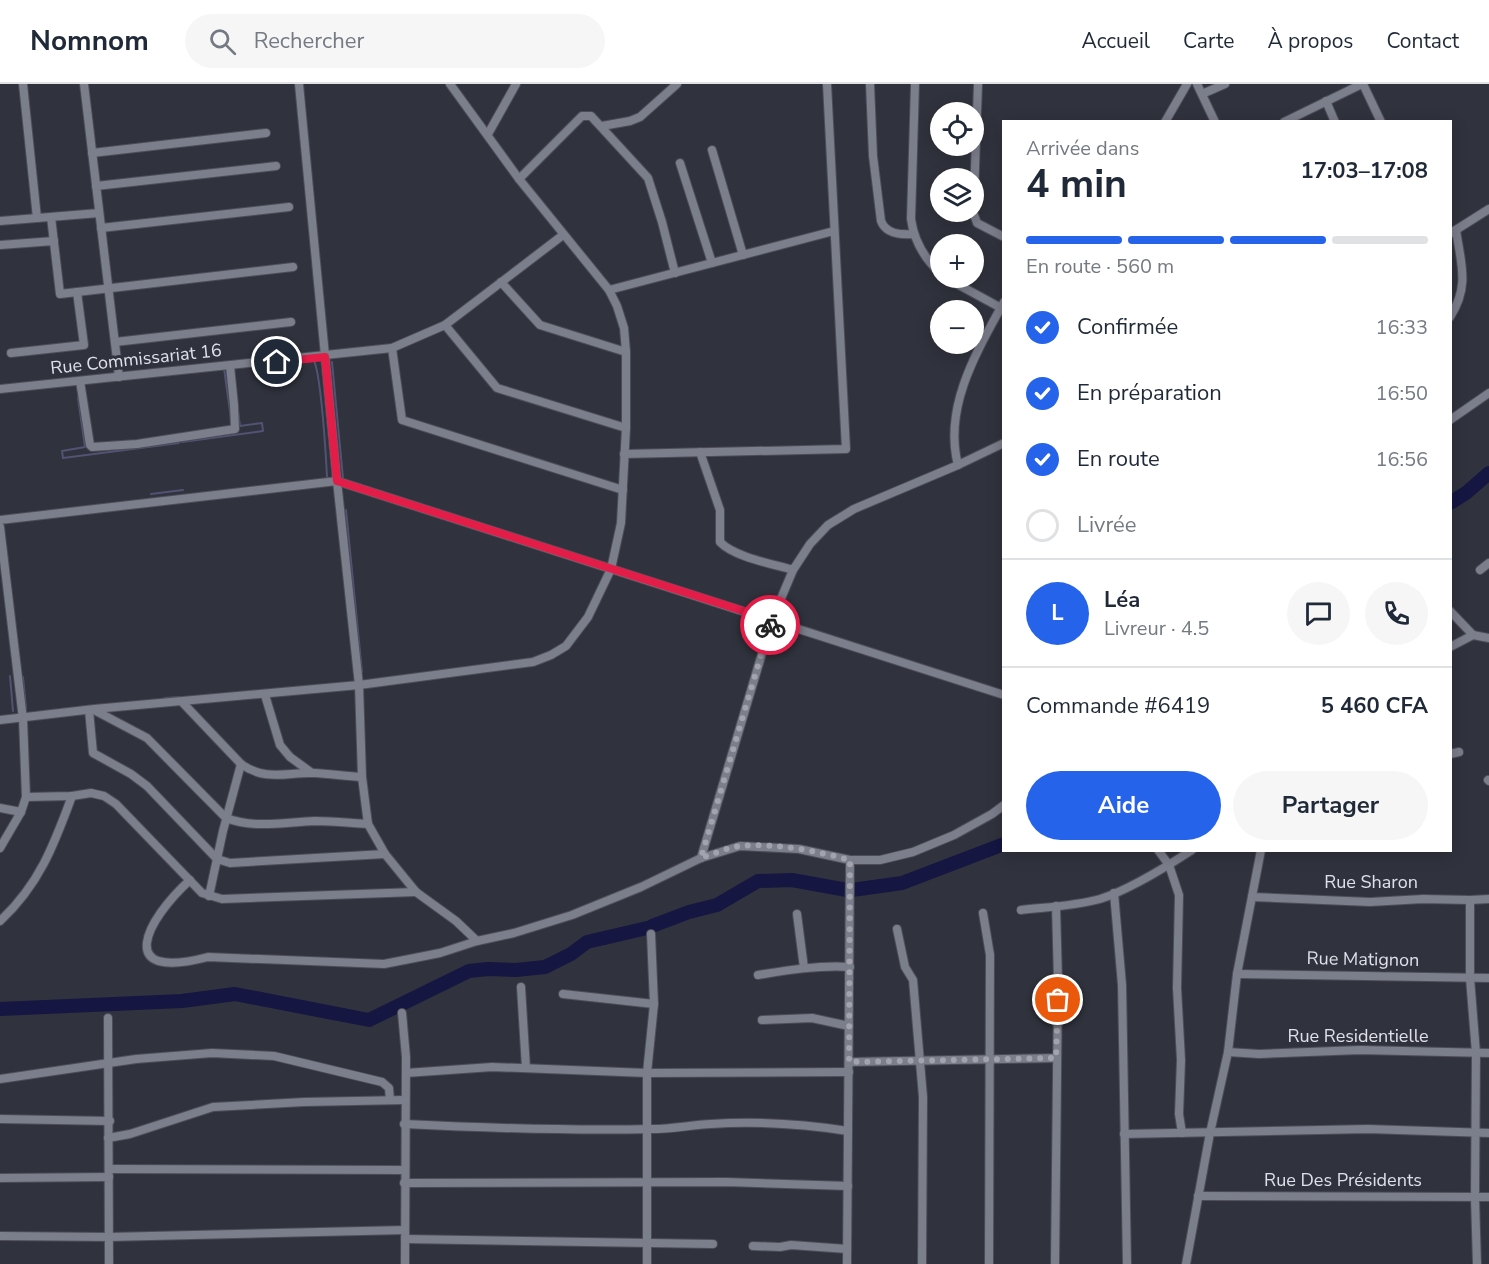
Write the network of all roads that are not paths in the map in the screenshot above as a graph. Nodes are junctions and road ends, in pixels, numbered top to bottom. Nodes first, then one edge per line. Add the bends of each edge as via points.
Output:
1 (23, 84) edge
2 (84, 84) edge
3 (299, 84) edge
4 (450, 84) edge
5 (516, 84) edge
6 (677, 84) edge
7 (827, 84) edge
8 (870, 84) edge
9 (915, 84) edge
10 (978, 84) edge
11 (1187, 84) edge
12 (1197, 84) edge
13 (1225, 84) edge
14 (1362, 84) edge
15 (1202, 94) junction
16 (1326, 101) junction
17 (1166, 120) edge
18 (1214, 120) edge
19 (1288, 120) edge
20 (1334, 120) edge
21 (1380, 120) edge
22 (602, 126) junction
23 (266, 133) dead end
24 (488, 134) junction
25 (712, 150) dead end
26 (92, 153) junction
27 (680, 163) dead end
28 (276, 166) dead end
29 (975, 168) edge
30 (519, 178) junction
31 (96, 186) junction
32 (289, 207) dead end
33 (1489, 209) edge
34 (99, 213) junction
35 (51, 217) junction
36 (38, 218) junction
37 (0, 221) edge
38 (977, 222) edge
39 (101, 228) junction
40 (834, 231) junction
41 (1453, 232) edge
42 (914, 234) junction
43 (563, 236) junction
44 (1002, 236) edge
45 (54, 241) junction
46 (0, 245) edge
47 (743, 255) junction
48 (712, 263) junction
49 (930, 264) edge
50 (293, 267) dead end
51 (675, 273) junction
52 (501, 282) junction
53 (108, 288) junction
54 (966, 288) edge
55 (609, 290) junction
56 (77, 292) junction
57 (1002, 306) edge
58 (1002, 308) edge
59 (1452, 314) edge
60 (291, 322) dead end
61 (445, 325) junction
62 (115, 342) junction
63 (392, 348) junction
64 (626, 352) junction
65 (11, 353) dead end
66 (325, 357) junction
67 (230, 366) junction
68 (119, 377) junction
69 (80, 381) junction
70 (0, 389) edge
71 (1489, 393) edge
72 (1452, 419) edge
73 (626, 429) junction
74 (1002, 444) edge
75 (700, 452) junction
76 (624, 454) junction
77 (958, 465) junction
78 (337, 481) junction
79 (623, 490) junction
80 (0, 520) edge
81 (0, 527) edge
82 (1489, 563) edge
83 (612, 569) junction
84 (793, 570) junction
85 (1480, 570) dead end
86 (1452, 613) edge
87 (772, 620) junction
88 (1473, 635) junction
89 (1489, 638) edge
90 (1452, 646) edge
91 (359, 686) junction
92 (1002, 694) edge
93 (265, 695) junction
94 (182, 702) junction
95 (91, 710) junction
96 (22, 718) junction
97 (0, 720) edge
98 (242, 764) junction
99 (312, 773) junction
100 (362, 777) junction
101 (72, 796) junction
102 (26, 797) junction
103 (1002, 806) edge
104 (0, 808) edge
105 (21, 812) junction
106 (226, 818) junction
107 (368, 824) junction
108 (0, 848) edge
109 (1159, 852) edge
110 (1189, 852) edge
111 (1261, 852) edge
112 (385, 854) junction
113 (701, 858) junction
114 (217, 859) junction
115 (850, 860) junction
116 (1169, 865) junction
117 (190, 880) junction
118 (416, 892) junction
119 (1114, 893) junction
120 (209, 896) junction
121 (1252, 897) junction
122 (1489, 899) edge
123 (1470, 900) junction
124 (1056, 906) junction
125 (1021, 910) dead end
126 (983, 913) dead end
127 (797, 914) dead end
128 (0, 921) edge
129 (897, 929) dead end
130 (651, 934) dead end
131 (477, 941) junction
132 (850, 967) junction
133 (804, 968) junction
134 (1237, 974) junction
135 (758, 975) dead end
136 (1470, 978) junction
137 (1489, 978) edge
138 (521, 987) dead end
139 (563, 994) dead end
140 (654, 1004) junction
141 (402, 1013) dead end
142 (108, 1018) dead end
143 (762, 1020) dead end
144 (849, 1026) junction
145 (1228, 1052) junction
146 (1476, 1053) junction
147 (1489, 1053) edge
148 (1056, 1058) junction
149 (990, 1059) junction
150 (920, 1061) junction
151 (109, 1064) junction
152 (849, 1067) junction
153 (526, 1068) junction
154 (647, 1072) junction
155 (406, 1073) junction
156 (0, 1079) edge
157 (390, 1100) junction
158 (405, 1100) junction
159 (0, 1119) edge
160 (110, 1121) junction
161 (404, 1124) junction
162 (648, 1129) junction
163 (848, 1131) junction
164 (1182, 1132) junction
165 (1210, 1133) junction
166 (1476, 1133) junction
167 (1489, 1133) edge
168 (1124, 1134) junction
169 (108, 1138) junction
170 (404, 1170) junction
171 (109, 1173) junction
172 (0, 1178) edge
173 (404, 1182) junction
174 (648, 1183) junction
175 (848, 1186) junction
176 (1198, 1196) junction
177 (1489, 1197) edge
178 (1475, 1198) junction
179 (405, 1235) junction
180 (0, 1236) edge
181 (109, 1237) junction
182 (647, 1243) junction
183 (713, 1244) dead end
184 (753, 1245) dead end
185 (848, 1249) junction
186 (110, 1264) edge
187 (405, 1264) edge
188 (647, 1264) edge
189 (847, 1264) edge
190 (922, 1264) edge
191 (989, 1264) edge
192 (1055, 1264) edge
193 (1127, 1264) edge
194 (1186, 1264) edge
195 (1477, 1264) edge

1 - 36 street
2 - 26 street
3 - 66 street
4 - 24 street
5 - 24 street
6 - 22 street via 640,117
7 - 40 street
8 - 42 street via 881,220 888,231
9 - 42 street via 911,219
10 - 29 street
11 - 17 street
12 - 15 street
13 - 15 street
14 - 16 street
14 - 21 street
15 - 18 street
16 - 19 street
16 - 20 street
22 - 30 street via 591,116 582,116
22 - 51 street via 648,178
23 - 26 street
24 - 30 street
25 - 47 street
26 - 31 street
27 - 48 street
28 - 31 street
30 - 43 street
31 - 34 street
32 - 39 street
33 - 41 street
34 - 35 street
34 - 39 street
35 - 36 street
35 - 45 street
36 - 37 street
38 - 44 street
39 - 53 street
40 - 47 street
40 - 75 street via 846,449
41 - 59 street via 1463,286
42 - 49 street
43 - 52 street, Rue Commissariat 16
43 - 55 street
45 - 46 street
45 - 56 street via 60,294
47 - 48 street
48 - 51 street
50 - 53 street
51 - 55 street
52 - 61 street, Rue Commissariat 16
52 - 64 street via 540,326
53 - 56 street
53 - 62 street
54 - 57 street
55 - 64 street via 624,328
56 - 65 street via 84,345
58 - 77 street via 972,363 958,401
60 - 62 street
61 - 63 street, Rue Commissariat 16
61 - 73 street via 497,388
62 - 68 street
63 - 66 street, Rue Commissariat 16
63 - 79 street via 402,420
64 - 73 street
66 - 67 street, Rue Commissariat 16
66 - 78 street
67 - 68 street, Rue Commissariat 16
67 - 69 street via 235,429 137,444 90,445
68 - 69 street, Rue Commissariat 16
69 - 70 street, Rue Commissariat 16
71 - 72 street
73 - 76 street
74 - 77 street
75 - 76 street
75 - 84 street via 720,510 720,542 746,556
76 - 79 street
77 - 84 street via 854,509 828,525
78 - 80 street
78 - 83 street
78 - 91 street
79 - 83 street
81 - 96 street
82 - 85 street
83 - 87 street
83 - 91 street via 588,617 566,646 551,655 533,662
84 - 87 street
86 - 88 street
87 - 92 street
87 - 113 street
88 - 89 street
88 - 90 street
91 - 93 street
91 - 100 street
93 - 94 street
93 - 99 street via 280,745
94 - 95 street
94 - 98 street
95 - 96 street
95 - 106 street via 147,738
95 - 114 street via 93,753 147,786
96 - 97 street
96 - 102 street
98 - 99 street via 262,775
98 - 106 street
99 - 100 street
100 - 107 street
101 - 102 street
101 - 117 street via 91,793 116,804
101 - 128 street via 38,876
102 - 105 street
103 - 115 street via 954,835 913,852 880,860
104 - 105 street
105 - 108 street
106 - 107 street via 250,824
106 - 114 street
107 - 112 street
109 - 116 street
110 - 116 street
111 - 121 street
112 - 114 street via 230,863
112 - 118 street
113 - 115 street via 740,846 760,846 800,849
113 - 131 street via 572,915
114 - 120 street
115 - 132 street
116 - 119 street
116 - 164 street via 1179,895 1177,988
117 - 120 street
117 - 131 street via 156,918 147,941 152,960 185,963 208,957 384,964 440,954
118 - 120 street via 222,899
118 - 131 street
119 - 124 street via 1101,899
119 - 168 street via 1122,985
121 - 123 street, Rue Sharon via 1370,902
121 - 134 street
122 - 123 street, Rue Sharon
123 - 136 street
124 - 125 street
124 - 148 street
126 - 149 street via 990,955
127 - 133 street
129 - 150 street via 905,968 913,980
130 - 140 street
132 - 133 street
132 - 144 street
133 - 135 street
134 - 136 street, Rue Matignon
134 - 145 street
136 - 137 street, Rue Matignon
136 - 146 street
138 - 153 street
139 - 140 street
140 - 154 street
141 - 155 street
142 - 151 street
143 - 144 street via 812,1018
144 - 152 street
145 - 146 street, Rue Residentielle
145 - 165 street
146 - 147 street, Rue Residentielle
146 - 166 street
148 - 149 street
148 - 192 street
149 - 150 street
149 - 191 street
150 - 152 street
150 - 190 street
151 - 156 street
151 - 157 street via 212,1053 274,1056 382,1082 388,1088
151 - 160 street
152 - 154 street
152 - 163 street
153 - 154 street
153 - 155 street
154 - 162 street
155 - 158 street
157 - 158 street
157 - 169 street via 213,1107
158 - 161 street
159 - 160 street
160 - 169 street
161 - 162 street
161 - 170 street
162 - 163 street via 782,1123
162 - 174 street
163 - 175 street
164 - 165 street
164 - 168 street
165 - 166 street via 1368,1129
165 - 176 street
166 - 167 street
166 - 178 street
168 - 193 street
169 - 171 street
170 - 171 street
170 - 173 street
171 - 172 street
171 - 181 street
173 - 174 street
173 - 179 street
174 - 175 street
174 - 182 street
175 - 185 street
176 - 178 street, Rue Des Présidents
176 - 194 street
177 - 178 street, Rue Des Présidents
178 - 195 street
179 - 181 street
179 - 182 street
179 - 187 street
180 - 181 street
181 - 186 street
182 - 183 street
182 - 188 street
184 - 185 street
185 - 189 street

